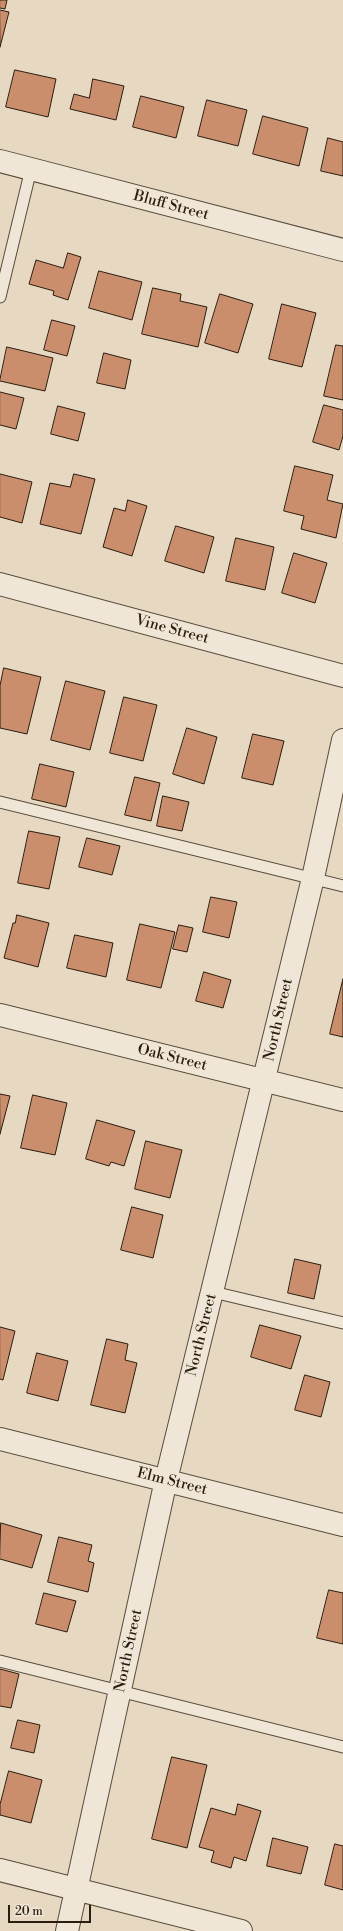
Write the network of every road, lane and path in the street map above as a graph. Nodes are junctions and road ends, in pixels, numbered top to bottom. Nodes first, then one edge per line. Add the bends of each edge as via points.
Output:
1 (0, 161) edge
2 (31, 169) junction
3 (343, 250) edge
4 (0, 297) edge
5 (0, 584) edge
6 (343, 676) edge
7 (343, 740) edge
8 (0, 802) edge
9 (313, 878) junction
10 (343, 886) edge
11 (0, 1015) edge
12 (264, 1081) junction
13 (343, 1100) edge
14 (213, 1292) junction
15 (343, 1323) edge
16 (0, 1439) edge
17 (166, 1480) junction
18 (343, 1525) edge
19 (0, 1660) edge
20 (120, 1692) junction
21 (343, 1747) edge
22 (0, 1870) edge
23 (77, 1890) junction
24 (67, 1931) edge
25 (241, 1931) edge

1 - 2 street, Bluff Street
2 - 3 street, Bluff Street
2 - 4 lane
5 - 6 street, Vine Street
7 - 9 street, North Street
8 - 9 lane
9 - 10 lane
9 - 12 street, North Street
11 - 12 street, Oak Street
12 - 13 street, Oak Street
12 - 14 street, North Street
14 - 15 lane
14 - 17 street, North Street
16 - 17 street, Elm Street
17 - 18 street, Elm Street
17 - 20 street, North Street
19 - 20 lane
20 - 21 lane
20 - 23 street, North Street
22 - 23 street
23 - 24 street, North Street
23 - 25 street

